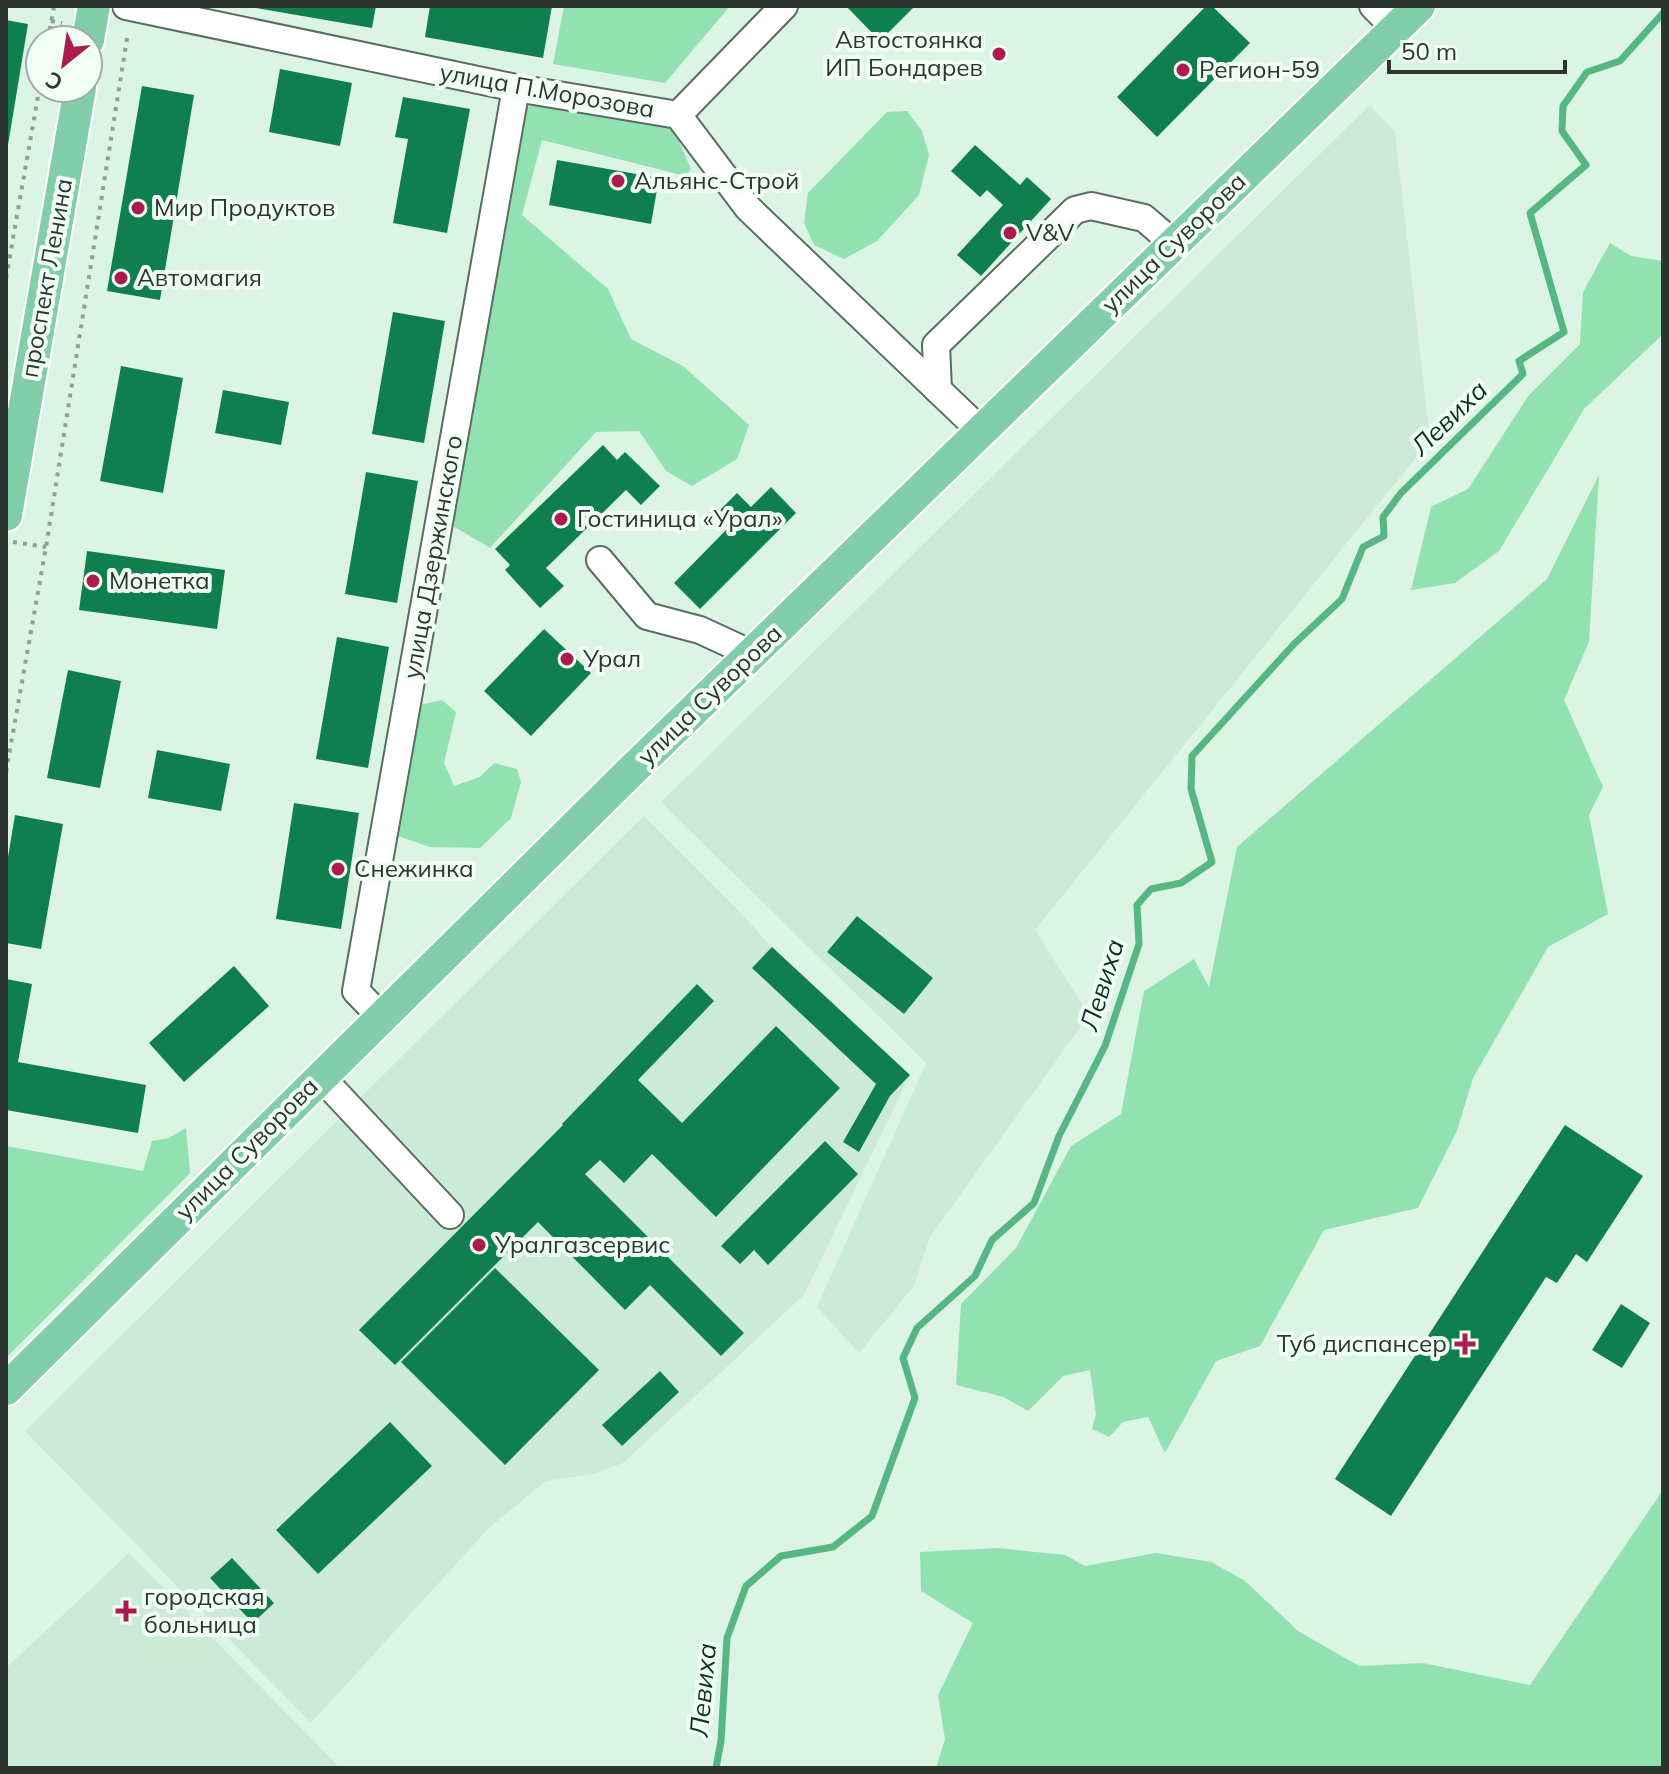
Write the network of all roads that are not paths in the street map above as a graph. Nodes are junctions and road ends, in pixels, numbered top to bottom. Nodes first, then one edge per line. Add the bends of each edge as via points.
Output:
1 (129, 6) edge
2 (784, 6) edge
3 (1373, 6) edge
4 (1419, 6) edge
5 (1396, 29) junction
6 (516, 88) junction
7 (77, 104) edge
8 (678, 115) junction
9 (1173, 243) junction
10 (938, 390) junction
11 (982, 432) junction
12 (6, 515) edge
13 (600, 560) dead end
14 (752, 654) junction
15 (381, 1017) junction
16 (320, 1076) junction
17 (450, 1215) dead end
18 (6, 1389) edge

1 - 6 street, улица П.Морозова
2 - 8 street
3 - 5 street
4 - 5 main road, улица Суворова
5 - 9 main road, улица Суворова
6 - 8 street, улица П.Морозова
6 - 15 street, улица Дзержинского via 356,991
7 - 12 main road, проспект Ленина
8 - 10 street, улица П.Морозова via 748,208
9 - 10 street via 1144,218 1091,206 1075,210 936,345
9 - 11 main road, улица Суворова
10 - 11 street, улица П.Морозова
11 - 14 main road, улица Суворова
13 - 14 street via 647,616 700,630
14 - 15 main road, улица Суворова
15 - 16 main road, улица Суворова
16 - 17 street
16 - 18 main road, улица Суворова

